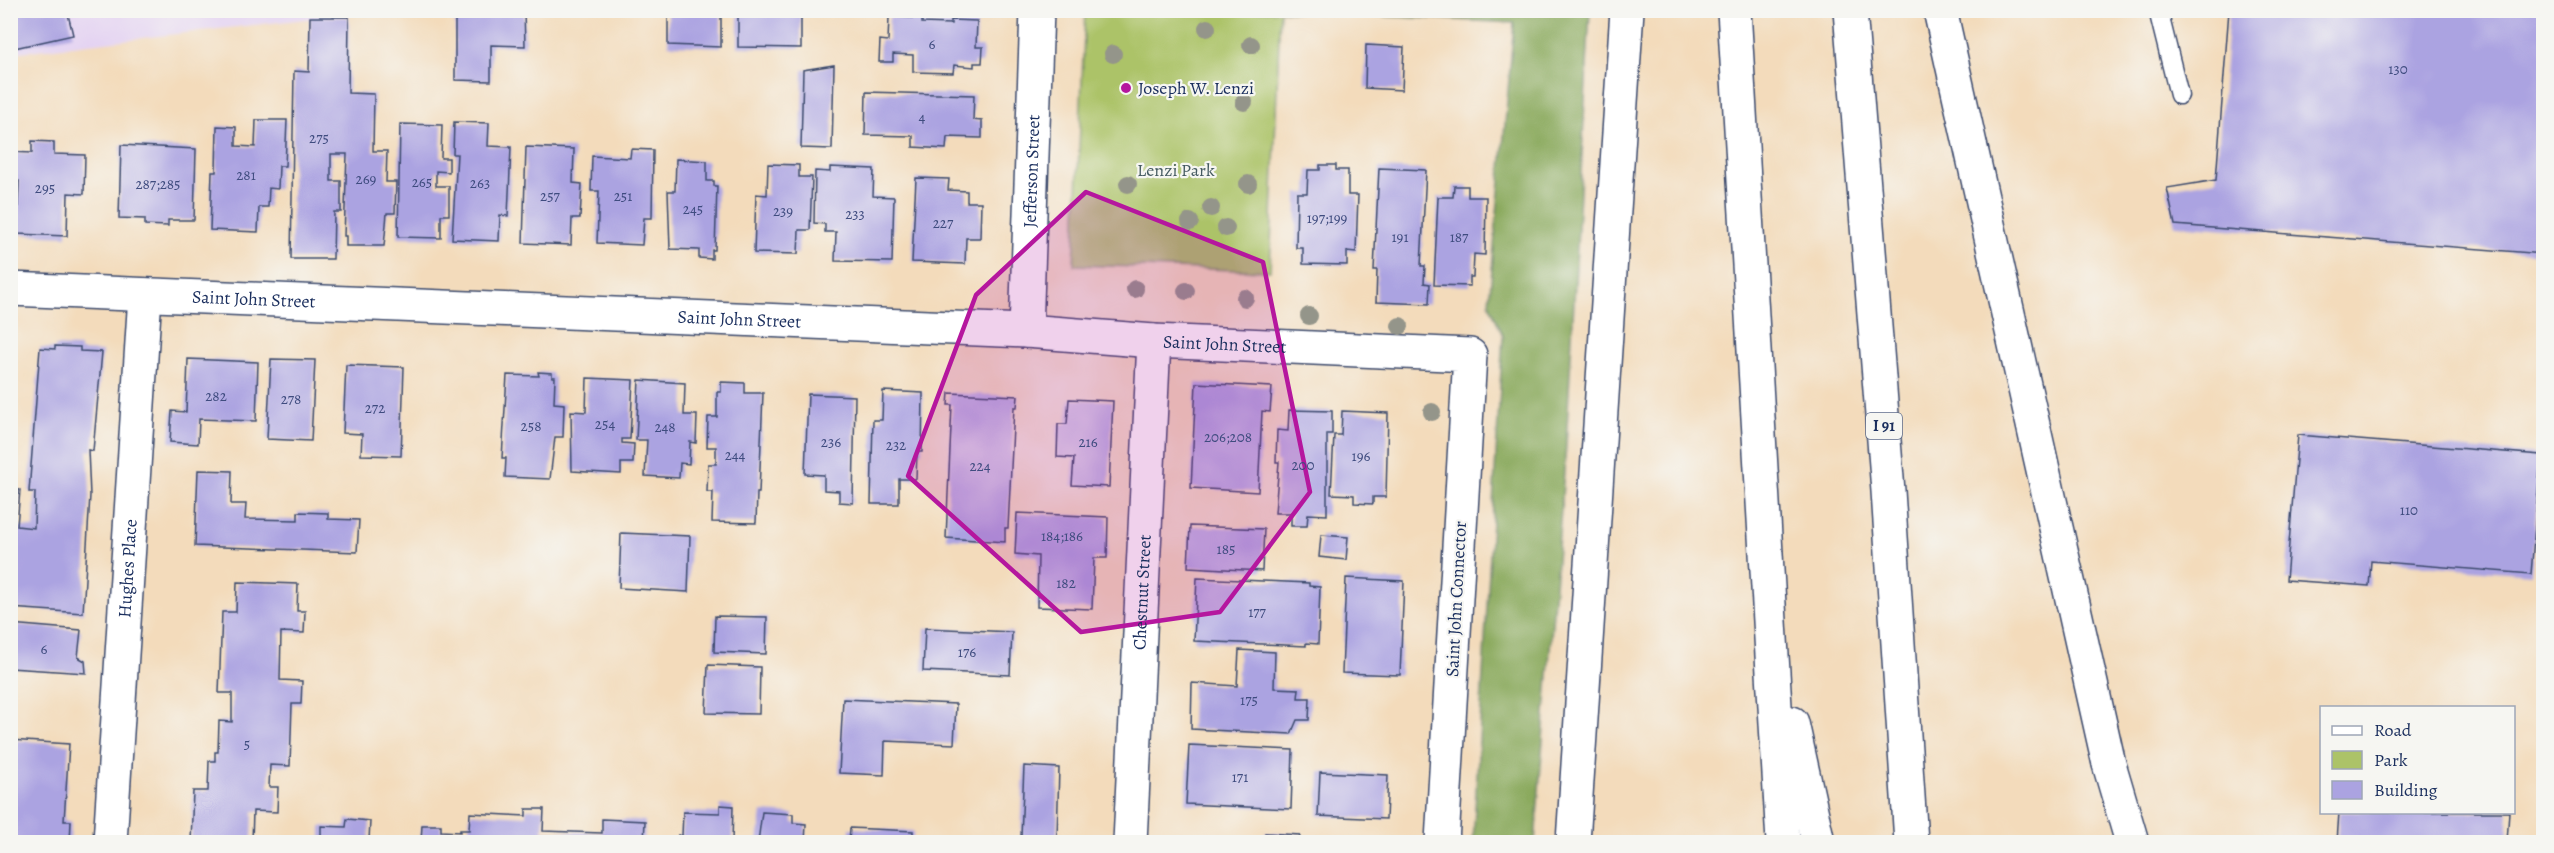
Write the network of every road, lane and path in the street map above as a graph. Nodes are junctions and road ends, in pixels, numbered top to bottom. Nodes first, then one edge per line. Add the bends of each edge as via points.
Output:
1 (1037, 10) edge
2 (1627, 10) edge
3 (1734, 10) edge
4 (1850, 10) edge
5 (1940, 10) edge
6 (2158, 10) edge
7 (2179, 95) dead end
8 (10, 288) edge
9 (145, 295) junction
10 (1026, 331) junction
11 (1154, 341) junction
12 (1470, 355) joint
13 (1770, 616) junction
14 (110, 843) edge
15 (1130, 843) edge
16 (1442, 843) edge
17 (1573, 843) edge
18 (1783, 843) edge
19 (1818, 843) edge
20 (1911, 843) edge
21 (2132, 843) edge

1 - 10 main road, Jefferson Street
2 - 17 main road
3 - 13 main road
4 - 20 main road, I 91 via 1886,456
5 - 21 main road via 2109,764
6 - 7 lane
8 - 9 main road, Saint John Street
9 - 10 main road, Saint John Street
9 - 14 main road, Hughes Place
10 - 11 main road, Saint John Street
11 - 12 main road, Saint John Street
11 - 15 main road, Chestnut Street
12 - 16 main road, Saint John Connector
13 - 18 main road
13 - 19 main road

